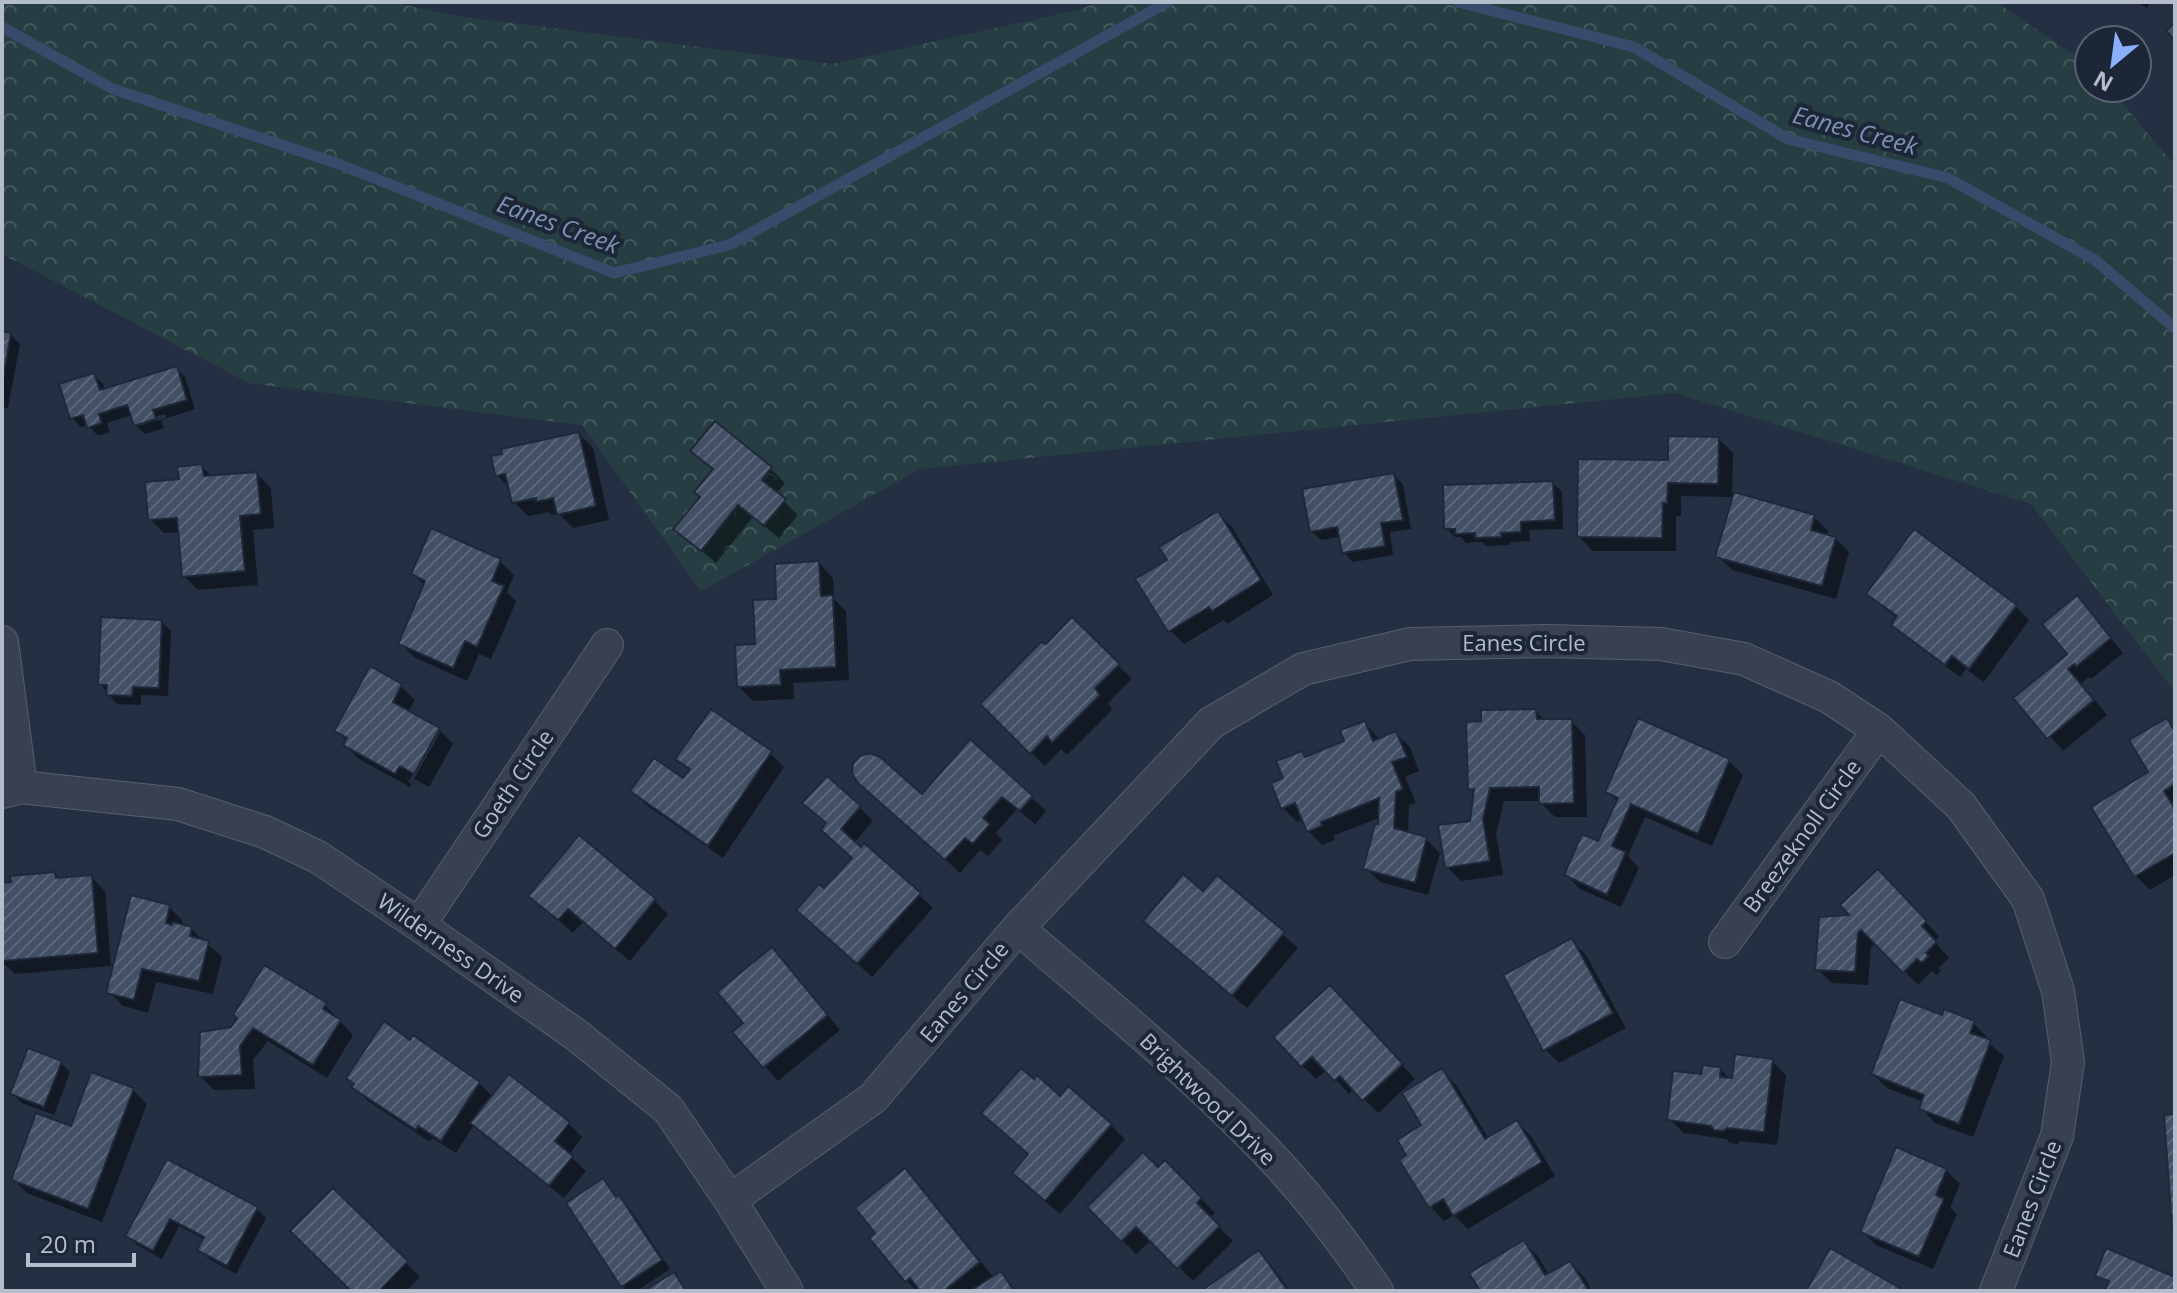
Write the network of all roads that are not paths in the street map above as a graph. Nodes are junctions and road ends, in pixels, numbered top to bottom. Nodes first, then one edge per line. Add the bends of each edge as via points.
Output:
1 (2, 642) edge
2 (607, 645) dead end
3 (1879, 730) junction
4 (12, 789) edge
5 (419, 925) junction
6 (1018, 928) junction
7 (1725, 942) dead end
8 (730, 1200) junction
9 (787, 1291) edge
10 (1377, 1291) edge
11 (1996, 1291) edge

1 - 4 street
2 - 5 street, Goeth Circle
3 - 6 street, Eanes Circle via 1829,697 1744,659 1661,644 1410,644 1303,669 1211,723
3 - 7 street, Breezeknoll Circle
3 - 11 street, Eanes Circle via 1961,806 2028,899 2058,991 2068,1062 2057,1136
4 - 5 street, Wilderness Drive via 178,804 265,832 318,857
5 - 8 street, Wilderness Drive via 575,1034 668,1109
6 - 8 street, Eanes Circle via 873,1098
6 - 10 street, Brightwood Drive via 1264,1149 1338,1234
8 - 9 street, Wilderness Drive

